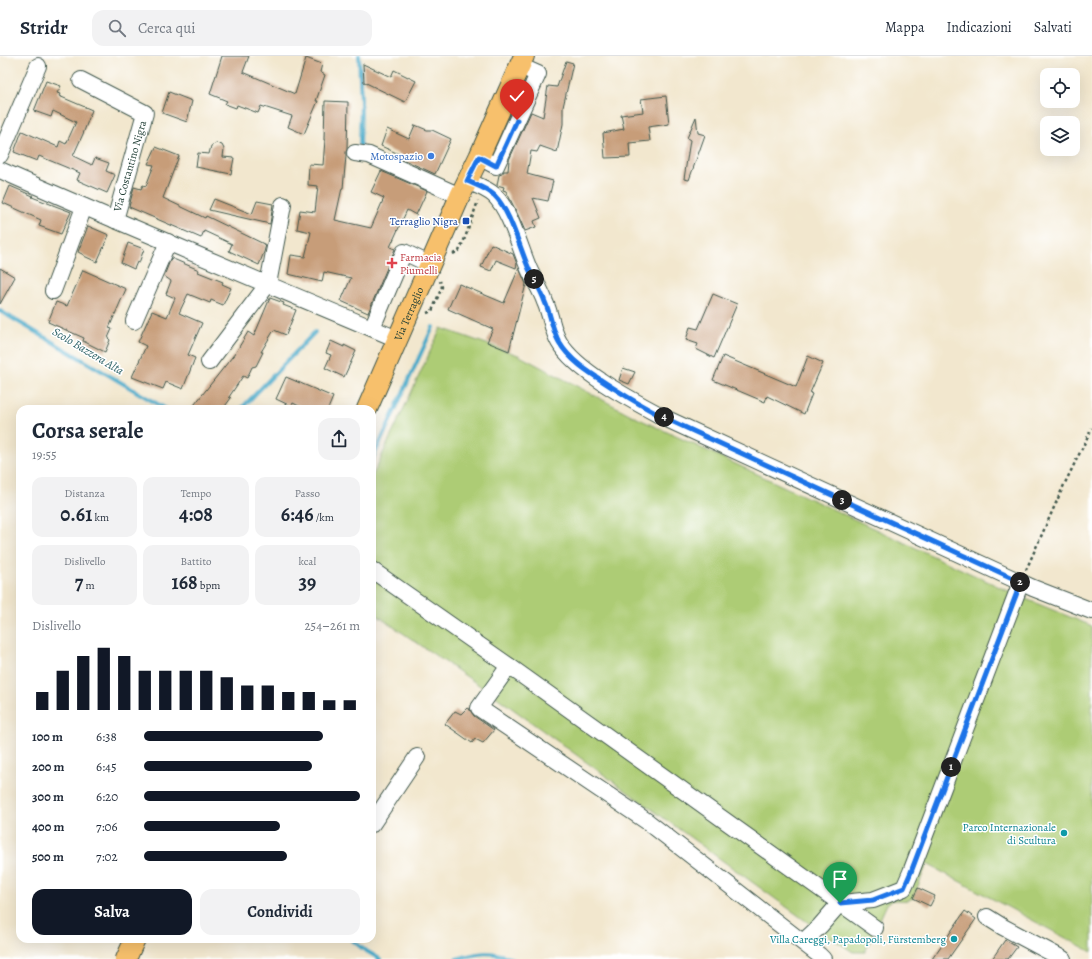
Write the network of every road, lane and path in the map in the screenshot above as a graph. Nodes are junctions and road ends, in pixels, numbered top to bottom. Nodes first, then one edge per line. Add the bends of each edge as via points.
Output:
1 (522, 61) edge
2 (38, 66) dead end
3 (81, 80) dead end
4 (354, 153) dead end
5 (0, 155) edge
6 (0, 170) edge
7 (464, 188) junction
8 (283, 205) dead end
9 (84, 208) junction
10 (114, 220) junction
11 (168, 242) junction
12 (430, 265) junction
13 (268, 284) junction
14 (53, 291) dead end
15 (134, 321) dead end
16 (372, 328) junction
17 (397, 340) junction
18 (208, 362) dead end
19 (369, 405) edge
20 (1092, 428) edge
21 (376, 573) edge
22 (1021, 582) junction
23 (1092, 611) edge
24 (509, 666) junction
25 (416, 757) dead end
26 (376, 818) edge
27 (840, 903) junction
28 (986, 917) dead end
29 (875, 928) dead end
30 (803, 942) junction
31 (133, 943) edge
32 (126, 959) edge
33 (822, 959) edge
34 (1063, 959) edge

1 - 7 main road, Via Terraglio
2 - 5 street
3 - 10 street, Via Costantino Nigra via 145,113
4 - 7 street via 369,154
6 - 9 street, Via Costantino Nigra
7 - 12 main road, Via Terraglio
7 - 22 street via 484,188 501,203 545,302 559,342 578,363 600,380 667,419
8 - 13 street
9 - 10 street, Via Costantino Nigra
9 - 14 street
10 - 11 street, Via Costantino Nigra
11 - 13 street, Via Costantino Nigra
11 - 15 street
12 - 16 street via 404,252
12 - 17 main road, Via Terraglio
13 - 16 street, Via Costantino Nigra
13 - 18 street
16 - 17 street, Via Costantino Nigra
17 - 19 main road, Via Terraglio
20 - 22 path
21 - 24 street
22 - 23 street
22 - 27 street via 904,888 873,900
24 - 27 street
24 - 30 street via 479,708 648,822
25 - 26 street
27 - 29 street
27 - 30 street
28 - 34 street
30 - 33 street
31 - 32 main road

